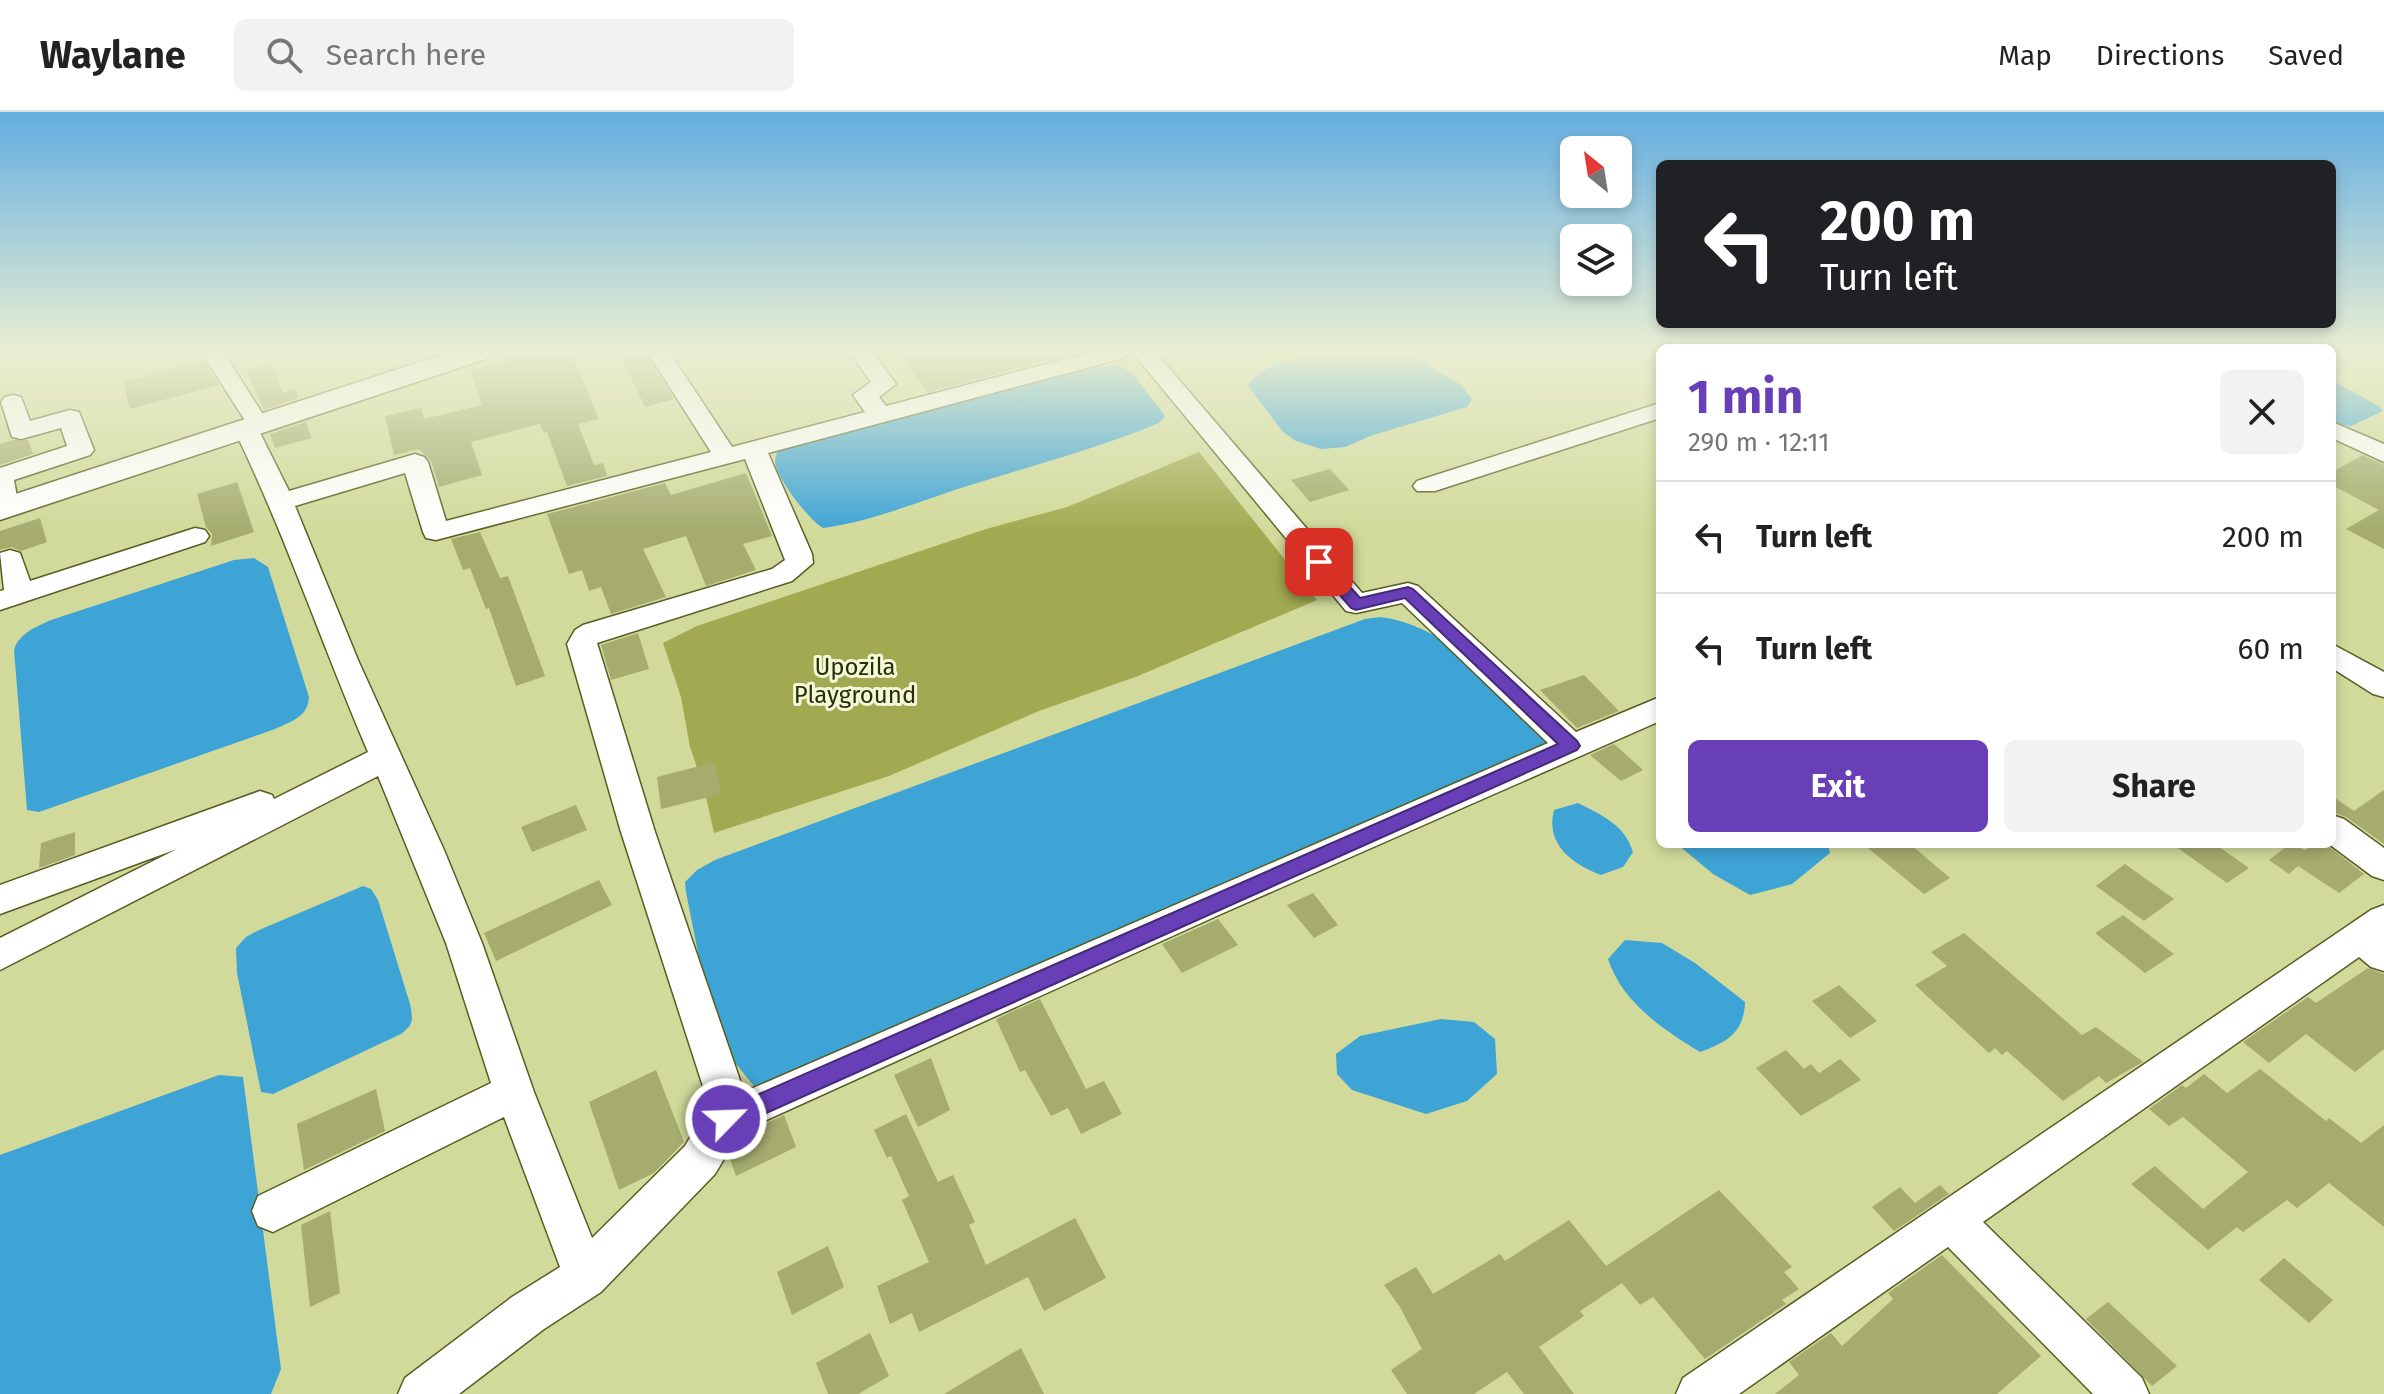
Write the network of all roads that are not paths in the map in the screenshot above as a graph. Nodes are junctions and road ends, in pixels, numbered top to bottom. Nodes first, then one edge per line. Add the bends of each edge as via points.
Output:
1 (16, 413) edge
2 (244, 413) edge
3 (275, 413) edge
4 (279, 413) edge
5 (707, 413) edge
6 (884, 413) edge
7 (1195, 413) edge
8 (1651, 413) edge
9 (879, 414) joint
10 (249, 422) junction
11 (2336, 431) edge
12 (739, 452) junction
13 (2384, 454) edge
14 (1426, 486) dead end
15 (1, 502) edge
16 (280, 502) junction
17 (195, 536) dead end
18 (10, 559) dead end
19 (10, 598) edge
20 (2336, 656) edge
21 (2384, 686) edge
22 (1656, 710) edge
23 (1571, 746) junction
24 (386, 757) junction
25 (2336, 831) edge
26 (2384, 866) edge
27 (0, 900) edge
28 (2376, 937) edge
29 (0, 955) edge
30 (514, 1092) junction
31 (726, 1119) junction
32 (273, 1211) dead end
33 (1951, 1220) junction
34 (585, 1276) junction
35 (421, 1394) edge
36 (1699, 1394) edge
37 (2126, 1394) edge

1 - 15 street via 21,432 70,417 81,450 0,476
2 - 10 street
3 - 10 main road
4 - 10 main road
5 - 12 street
6 - 9 street
7 - 23 street via 1356,604 1408,592
8 - 14 street
9 - 12 street
10 - 15 main road
10 - 16 street
11 - 13 street
12 - 16 street via 436,532 415,462
12 - 31 street via 799,563 782,575 593,632 582,644 729,1105
16 - 24 street
17 - 19 street
18 - 19 street
20 - 21 street
22 - 23 street
23 - 31 street
24 - 27 street
24 - 29 street
24 - 30 street via 464,943
25 - 26 street
28 - 33 street
30 - 32 street
30 - 34 street
31 - 34 street via 700,1160
33 - 36 street
33 - 37 street
34 - 35 street

